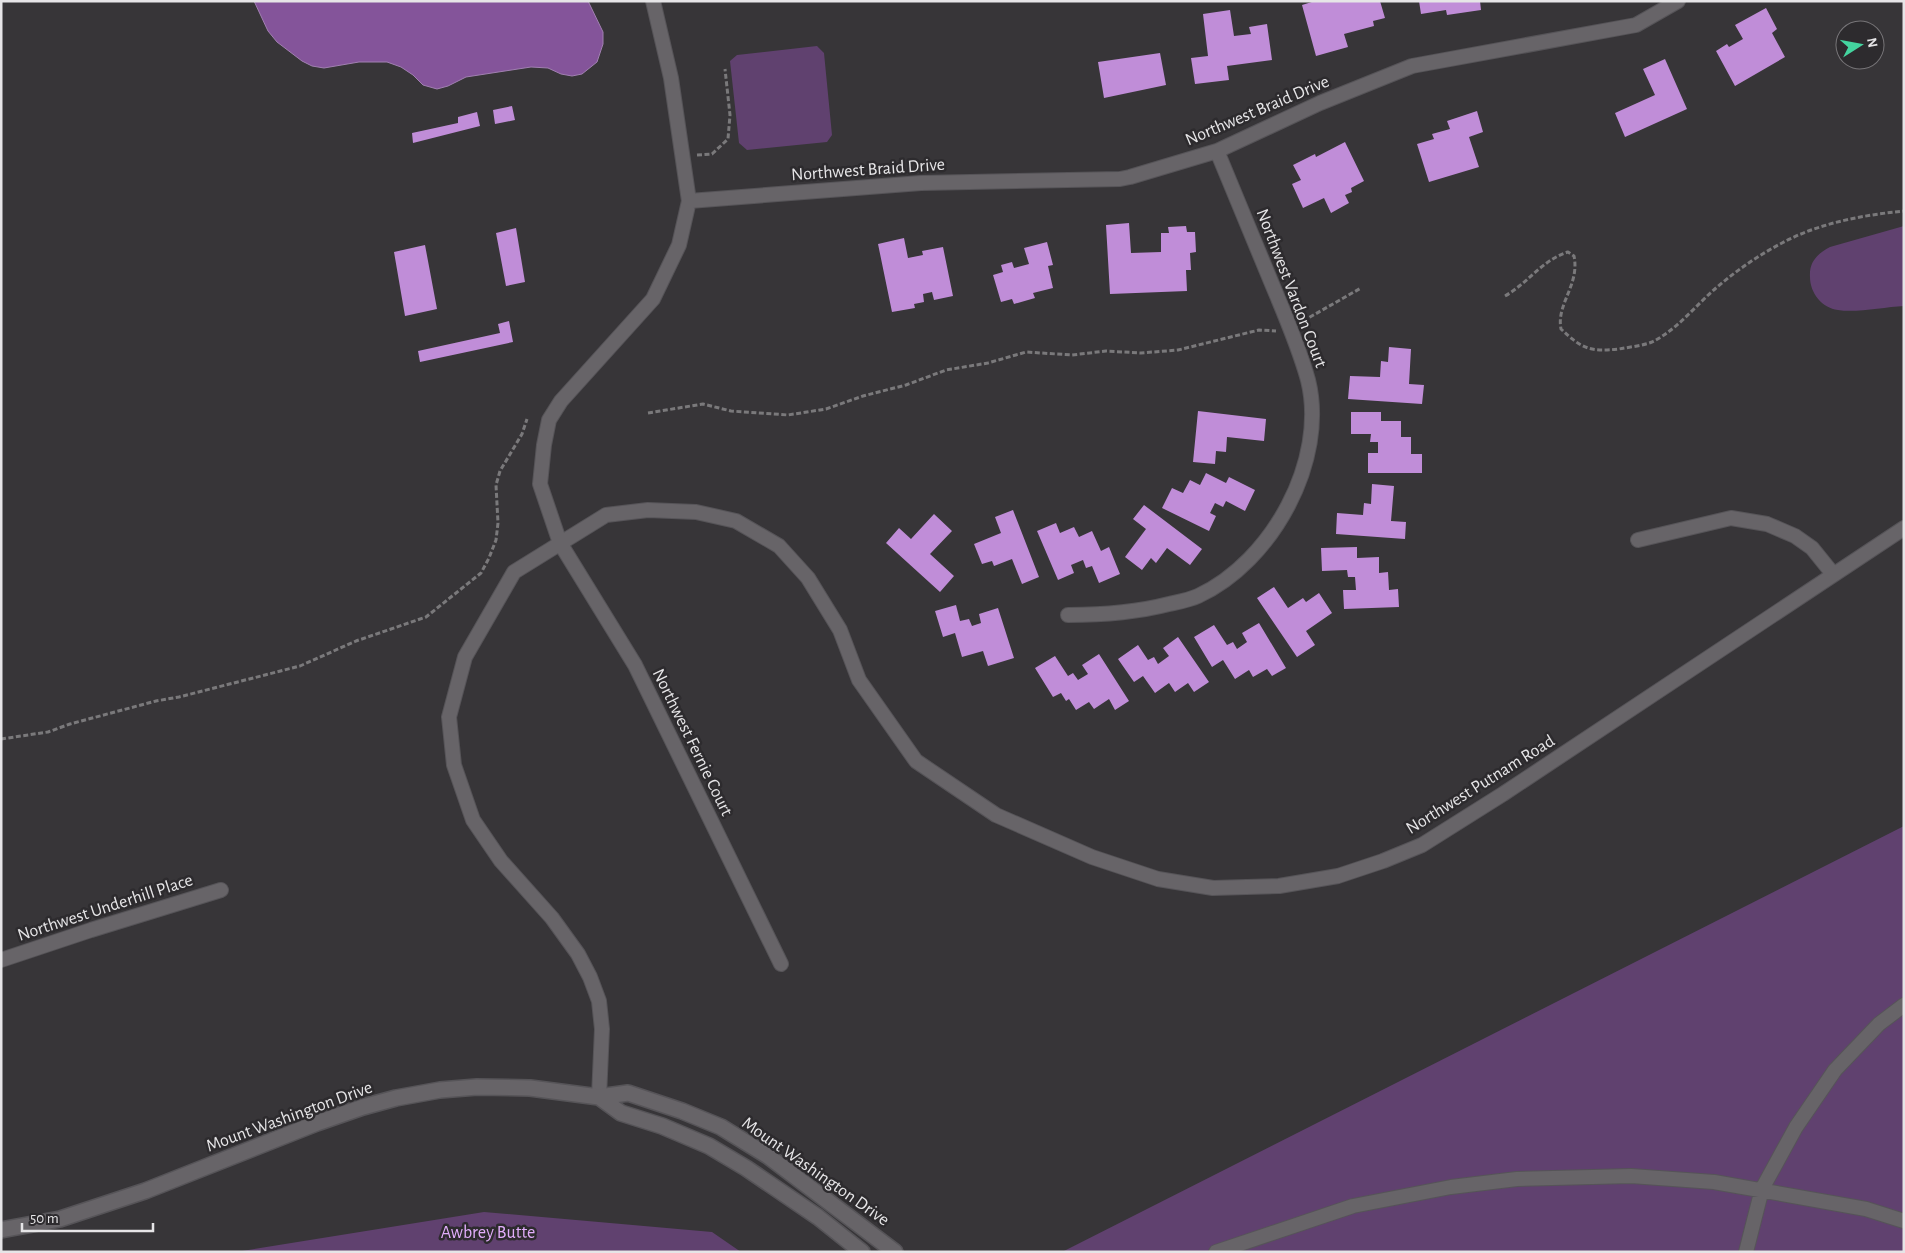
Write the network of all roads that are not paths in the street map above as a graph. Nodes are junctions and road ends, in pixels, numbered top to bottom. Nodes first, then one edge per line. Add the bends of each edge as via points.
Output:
1 (653, 1) edge
2 (1678, 1) edge
3 (1217, 151) junction
4 (690, 201) junction
5 (1904, 528) edge
6 (1638, 540) dead end
7 (560, 543) junction
8 (1833, 574) junction
9 (1068, 616) dead end
10 (221, 890) dead end
11 (1, 960) edge
12 (781, 964) dead end
13 (1904, 1005) edge
14 (599, 1097) junction
15 (1762, 1189) junction
16 (1904, 1221) edge
17 (1, 1230) edge
18 (862, 1252) edge
19 (896, 1252) edge
20 (1216, 1252) edge
21 (1746, 1252) edge

1 - 4 street via 671,78
2 - 3 street, Northwest Braid Drive via 1636,25 1412,66 1320,103
3 - 4 street, Northwest Braid Drive via 1120,178 921,183
3 - 9 street, Northwest Vardon Court via 1291,329 1308,380 1313,411 1310,446 1296,491 1264,544 1240,570 1216,587 1196,597 1139,612
4 - 7 street, Northwest Fernie Court via 679,245 653,299 561,400 550,420 540,484
5 - 8 street, Northwest Putnam Road
6 - 8 street via 1731,518 1767,524 1795,536 1812,548
7 - 8 street, Northwest Putnam Road via 606,516 648,510 696,512 736,521 779,546 808,578 840,630 859,680 916,761 996,815 1092,857 1158,879 1213,888 1279,886 1338,876 1422,845
7 - 12 street, Northwest Fernie Court via 635,664
7 - 14 street, Northwest Putnam Road via 514,572 464,657 449,717 454,765 473,820 501,861 552,918 590,977 599,1001 602,1029
10 - 11 street, Northwest Underhill Place
13 - 15 street via 1879,1024 1835,1070 1796,1127
14 - 17 main road, Mount Washington Drive via 530,1088 476,1088 396,1098 317,1123 145,1191 60,1219
14 - 18 main road, Mount Washington Drive via 621,1113 709,1146 746,1168
14 - 19 main road, Mount Washington Drive via 628,1093 721,1127 768,1156
15 - 16 street via 1866,1209
15 - 20 street via 1631,1176 1517,1179 1451,1187 1353,1206
15 - 21 street

